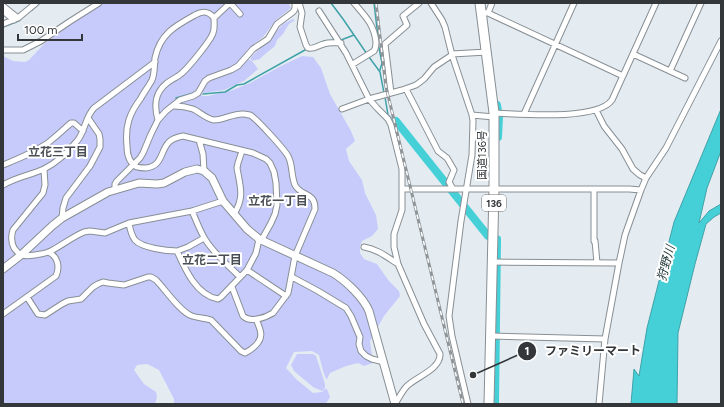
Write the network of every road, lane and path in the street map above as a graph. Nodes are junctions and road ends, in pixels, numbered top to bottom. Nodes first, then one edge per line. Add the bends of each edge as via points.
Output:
1 (36, 3) edge
2 (99, 3) edge
3 (230, 3) edge
4 (295, 3) edge
5 (300, 3) edge
6 (354, 3) edge
7 (419, 3) edge
8 (431, 3) edge
9 (480, 3) edge
10 (492, 3) edge
11 (574, 3) edge
12 (656, 3) edge
13 (701, 3) edge
14 (3, 6) edge
15 (3, 11) edge
16 (319, 11) dead end
17 (485, 13) junction
18 (240, 14) dead end
19 (214, 18) junction
20 (16, 19) junction
21 (3, 24) edge
22 (721, 41) edge
23 (341, 43) junction
24 (556, 44) junction
25 (3, 50) edge
26 (487, 52) junction
27 (452, 54) junction
28 (633, 54) junction
29 (155, 62) junction
30 (353, 64) junction
31 (670, 71) junction
32 (623, 76) junction
33 (685, 78) dead end
34 (406, 89) junction
35 (392, 93) junction
36 (369, 99) junction
37 (174, 106) junction
38 (342, 109) dead end
39 (596, 110) junction
40 (524, 114) junction
41 (472, 115) junction
42 (494, 115) junction
43 (88, 118) junction
44 (158, 120) junction
45 (83, 130) junction
46 (200, 140) junction
47 (242, 151) junction
48 (3, 164) edge
49 (133, 164) junction
50 (44, 169) junction
51 (204, 171) junction
52 (646, 178) junction
53 (3, 185) edge
54 (115, 189) junction
55 (402, 189) junction
56 (453, 189) junction
57 (467, 189) junction
58 (494, 189) junction
59 (594, 189) junction
60 (641, 190) junction
61 (223, 201) junction
62 (192, 211) junction
63 (234, 214) junction
64 (62, 218) junction
65 (128, 223) junction
66 (204, 238) junction
67 (260, 240) junction
68 (364, 247) dead end
69 (177, 251) junction
70 (48, 252) junction
71 (21, 255) junction
72 (295, 256) junction
73 (492, 262) junction
74 (597, 263) junction
75 (619, 263) junction
76 (398, 264) junction
77 (3, 269) edge
78 (247, 270) junction
79 (240, 277) junction
80 (292, 277) junction
81 (232, 287) junction
82 (286, 296) junction
83 (27, 297) junction
84 (3, 314) edge
85 (256, 319) junction
86 (491, 336) junction
87 (605, 339) junction
88 (384, 362) junction
89 (395, 404) edge
90 (468, 404) edge
91 (489, 404) edge
92 (599, 404) edge

1 - 20 street
2 - 25 street via 23,50
3 - 18 street
3 - 19 street
4 - 37 street via 293,12 277,24 268,39 255,47 238,66 208,78 198,93 180,100
5 - 23 street via 300,27 308,48 325,43
6 - 30 street via 374,30 376,46 369,55
7 - 35 street via 403,16 407,25 385,44
8 - 27 street via 445,27
9 - 17 highway, 国道136号 / 136
10 - 17 street
11 - 24 street
12 - 28 street
13 - 31 street
14 - 20 street
15 - 20 street
16 - 23 street
17 - 24 street
17 - 26 highway, 国道136号 / 136
19 - 29 street via 203,12 172,28 160,44
19 - 44 street via 212,35 189,66 161,88 156,97
20 - 21 street
22 - 52 street via 666,148
23 - 30 street
24 - 32 street
24 - 40 street
26 - 27 street
26 - 42 highway, 国道136号 / 136
27 - 34 street via 420,82
27 - 41 street
28 - 31 street
28 - 32 street
29 - 43 street via 100,103 91,111
29 - 49 street via 152,81 134,108 126,132 127,150
30 - 36 street
31 - 33 street
32 - 39 street via 610,102
34 - 35 street
34 - 56 street via 438,151 453,167 449,182
35 - 36 street
36 - 38 street
36 - 55 street via 391,125 402,166
37 - 44 street
37 - 72 street via 193,109 213,120 237,114 251,116 288,155 296,187 310,195 315,205
39 - 40 street via 573,114
39 - 52 street via 633,169
40 - 42 street
41 - 42 street
41 - 57 street via 472,155
42 - 58 highway, 国道136号 / 136
43 - 45 street
43 - 64 street via 99,134 100,147 90,166 66,198
44 - 49 street via 143,153
45 - 48 street via 71,123 58,136 34,152
45 - 50 street via 79,140 57,161
46 - 47 street
46 - 49 street via 183,136 173,139 168,143 159,162 153,166 140,168
46 - 51 street
47 - 63 street via 237,168 241,196
47 - 67 street via 266,159 274,172 277,205 271,223
49 - 54 street via 116,183
50 - 53 street
50 - 71 street via 43,193 11,234 13,246
51 - 54 street via 188,171 160,184 139,183
51 - 61 street via 212,178
52 - 60 street
54 - 64 street
55 - 56 street
55 - 76 street via 402,210 394,234
56 - 57 street
57 - 58 street
57 - 90 street via 449,316
58 - 59 street
58 - 73 highway, 国道136号 / 136
59 - 60 street
59 - 74 street via 594,241
60 - 75 street via 625,235
61 - 62 street
61 - 63 street
62 - 65 street
62 - 66 street
63 - 67 street
64 - 71 street
65 - 69 street via 133,237 139,243
65 - 70 street via 105,233 84,232
66 - 69 street
66 - 79 street
67 - 72 street
67 - 78 street
68 - 76 street via 372,248
69 - 81 street via 187,273 207,296 218,300
70 - 71 street
70 - 83 street via 58,263 56,276
71 - 77 street
72 - 80 street
72 - 88 street via 338,277 363,300 369,311
73 - 74 street
73 - 86 highway, 国道136号 / 136
74 - 75 street
75 - 87 street
76 - 89 street via 424,324 439,350 440,358 429,371 407,386
78 - 79 street
78 - 82 street
79 - 81 street
80 - 82 street
80 - 88 street via 346,308 360,338 361,351 372,359
81 - 85 street via 243,316 246,320
82 - 85 street via 270,316
83 - 84 street
83 - 85 street via 38,314 45,315 68,301 81,300 93,287 103,282 124,285 152,277 186,313 211,320 245,353 261,339
86 - 87 street
86 - 91 highway, 国道136号 / 136
87 - 92 street
88 - 89 street

